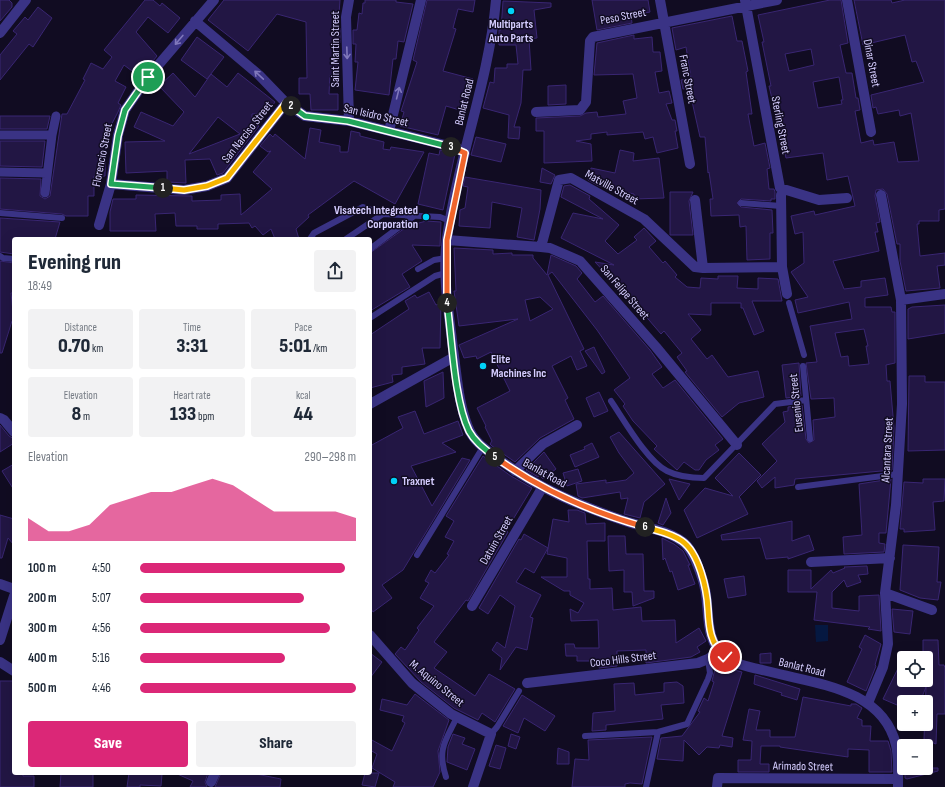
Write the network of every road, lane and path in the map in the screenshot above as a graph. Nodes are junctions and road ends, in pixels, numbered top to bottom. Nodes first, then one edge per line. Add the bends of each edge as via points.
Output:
1 (26, 0) edge
2 (214, 0) edge
3 (349, 0) edge
4 (421, 0) edge
5 (496, 0) edge
6 (660, 0) edge
7 (778, 0) edge
8 (847, 0) edge
9 (745, 3) edge
10 (195, 21) junction
11 (664, 22) junction
12 (0, 33) edge
13 (286, 103) junction
14 (536, 112) dead end
15 (56, 116) dead end
16 (348, 121) junction
17 (389, 131) junction
18 (871, 132) dead end
19 (0, 135) edge
20 (52, 135) junction
21 (465, 153) junction
22 (690, 164) dead end
23 (0, 172) edge
24 (47, 173) junction
25 (111, 184) junction
26 (780, 191) junction
27 (45, 193) dead end
28 (881, 195) dead end
29 (847, 198) dead end
30 (695, 200) dead end
31 (741, 203) dead end
32 (781, 206) junction
33 (0, 213) edge
34 (383, 214) junction
35 (414, 216) junction
36 (62, 218) dead end
37 (450, 221) junction
38 (99, 225) dead end
39 (311, 237) edge
40 (349, 237) edge
41 (447, 240) junction
42 (541, 247) junction
43 (372, 248) edge
44 (0, 256) edge
45 (446, 258) junction
46 (12, 259) edge
47 (703, 268) junction
48 (782, 268) junction
49 (418, 269) dead end
50 (446, 273) junction
51 (945, 294) edge
52 (788, 299) joint
53 (900, 300) junction
54 (372, 317) edge
55 (804, 355) dead end
56 (454, 357) junction
57 (803, 366) dead end
58 (611, 400) dead end
59 (806, 400) junction
60 (372, 403) edge
61 (0, 418) edge
62 (577, 425) dead end
63 (12, 430) edge
64 (810, 439) dead end
65 (737, 445) junction
66 (483, 448) junction
67 (515, 471) junction
68 (898, 474) junction
69 (798, 487) dead end
70 (542, 488) junction
71 (416, 555) dead end
72 (890, 558) junction
73 (811, 562) dead end
74 (0, 584) edge
75 (12, 588) edge
76 (885, 593) junction
77 (12, 602) edge
78 (472, 606) dead end
79 (932, 610) dead end
80 (372, 637) edge
81 (0, 640) edge
82 (719, 651) junction
83 (708, 659) junction
84 (0, 662) edge
85 (12, 670) edge
86 (527, 683) dead end
87 (519, 691) dead end
88 (868, 703) junction
89 (457, 717) junction
90 (658, 732) junction
91 (491, 734) junction
92 (585, 736) dead end
93 (446, 777) dead end
94 (898, 783) edge
95 (473, 787) edge
96 (646, 787) edge
97 (717, 787) edge

1 - 12 street
2 - 10 street, Florencio Street
3 -> 16 street, Saint Martin Street via 346,17
17 -> 4 street
5 - 21 street, Banlat Road via 492,38
6 - 11 street, Franc Street
7 - 9 street, Peso Street
8 - 18 street, Dinar Street
9 - 11 street, Peso Street
9 - 26 street, Sterling Street
13 -> 10 street, San Isidro Street via 259,75
10 -> 25 street, Florencio Street via 148,77 125,110 118,136
11 - 14 street, Peso Street via 593,37 590,40 584,107 580,110
11 - 22 street, Franc Street
13 - 16 street, San Isidro Street via 305,116
13 - 25 street, San Narciso Street via 227,178 207,186 184,190
15 - 20 street
16 - 17 street, San Isidro Street
17 - 21 street, San Isidro Street via 457,148
19 - 20 street
20 - 24 street
21 - 37 street, Banlat Road
23 - 24 street
24 - 27 street
25 - 38 street, Florencio Street
26 - 29 street via 819,200
26 - 32 street
28 - 53 street, Alcantara Street
30 - 47 street
31 - 32 lane
32 - 48 street
33 - 36 lane
34 - 35 lane
34 - 39 lane via 363,207 314,233
34 - 40 lane
35 - 37 lane via 440,217
35 - 43 lane
37 - 41 street, Banlat Road
41 - 42 street, San Felipe Street
41 - 45 street, Banlat Road
42 - 47 street, Matville Street via 559,180 571,178 644,219 695,267
42 - 65 street, San Felipe Street via 550,248 580,261
44 - 46 lane
45 - 49 lane via 434,260
45 - 50 street, Banlat Road
47 - 48 street, Matville Street
48 - 52 street
50 - 54 lane via 435,276
50 - 56 street, Banlat Road
51 - 53 street
52 - 55 lane
53 - 68 street, Alcantara Street via 902,404
56 - 60 street
56 - 66 street, Banlat Road via 464,416 469,431
57 - 59 lane, Eusenio Street
58 - 65 lane via 647,454 667,471 704,478
59 - 64 lane, Eusenio Street
59 - 65 lane via 775,404
61 - 63 street
62 - 67 street via 542,444
66 - 67 street, Banlat Road
66 - 71 lane
67 - 70 street, Banlat Road
68 - 69 lane
68 - 72 street, Alcantara Street
70 - 78 street, Datuin Street
70 - 82 street, Banlat Road via 594,510 665,532 689,547 701,572 708,605 710,633
72 - 73 street
72 - 76 street, Alcantara Street
74 - 75 street
76 - 79 street
76 - 88 street, Alcantara Street via 888,644 883,667
77 - 81 street
80 - 89 street, M. Aquino Street via 412,683
82 - 83 street, Coco Hills Street
82 - 88 street, Banlat Road via 725,657 744,665 840,690
83 - 86 street, Coco Hills Street via 698,663
83 - 90 lane via 710,673 689,722
84 - 85 street
87 - 91 lane
88 - 94 street, Banlat Road via 891,731 897,755
89 - 91 street, M. Aquino Street
89 - 93 lane via 442,749
90 - 92 lane
90 - 96 lane
91 - 95 street
94 - 97 street, Arimado Street via 718,778

